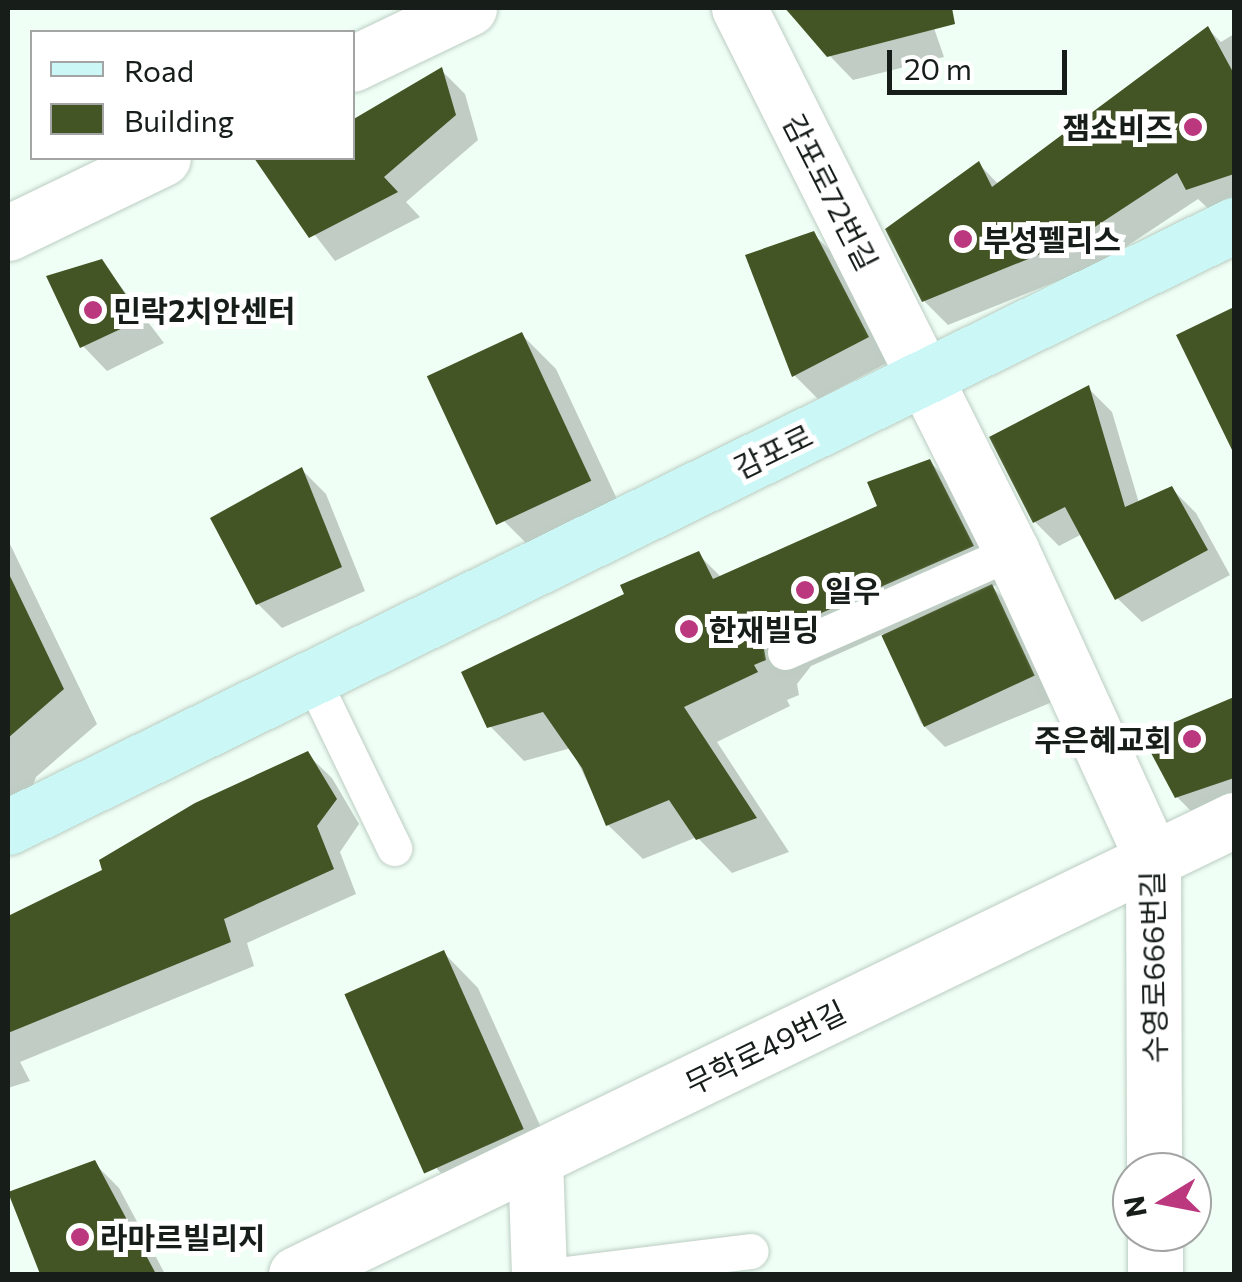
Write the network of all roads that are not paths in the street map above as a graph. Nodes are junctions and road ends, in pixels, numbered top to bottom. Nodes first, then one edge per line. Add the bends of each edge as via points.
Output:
1 (469, 8) edge
2 (739, 8) edge
3 (355, 63) edge
4 (158, 160) edge
5 (1234, 225) edge
6 (8, 234) edge
7 (924, 378) junction
8 (1012, 552) junction
9 (784, 652) dead end
10 (312, 678) junction
11 (1234, 820) edge
12 (8, 827) edge
13 (394, 848) dead end
14 (1234, 859) edge
15 (1153, 860) junction
16 (1154, 1152) edge
17 (535, 1158) junction
18 (751, 1251) dead end
19 (296, 1274) edge
20 (539, 1274) edge
21 (566, 1274) edge

1 - 3 street
2 - 7 street, 감포로72번길
4 - 6 street
5 - 7 street, 감포로
7 - 8 street, 수영로666번길
7 - 10 street, 감포로
8 - 9 lane
8 - 15 street, 수영로666번길
10 - 12 street, 감포로
10 - 13 lane
11 - 15 street, 무학로49번길
14 - 15 street
15 - 16 street, 수영로666번길
15 - 17 street, 무학로49번길
17 - 19 street, 무학로49번길
17 - 20 street
18 - 21 lane

